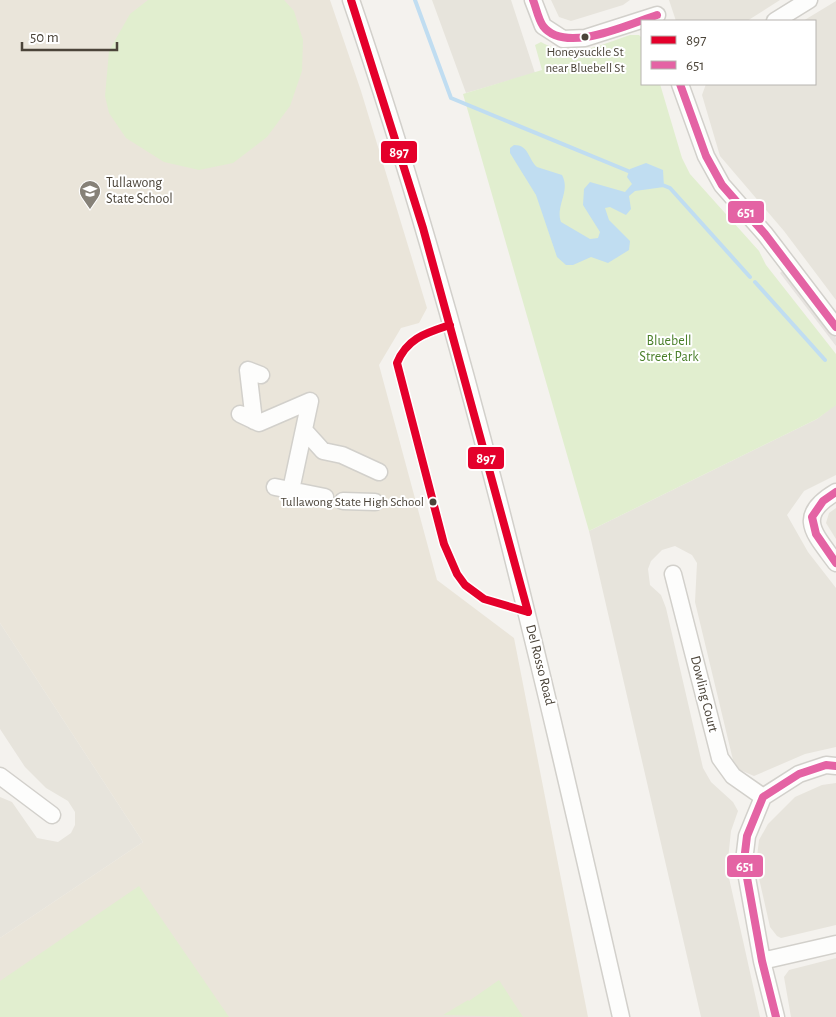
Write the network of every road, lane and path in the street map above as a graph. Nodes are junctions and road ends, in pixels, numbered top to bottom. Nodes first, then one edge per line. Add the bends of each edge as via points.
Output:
1 (351, 0) edge
2 (533, 0) edge
3 (809, 0) edge
4 (657, 12) edge
5 (777, 20) edge
6 (680, 85) edge
7 (836, 327) edge
8 (261, 375) dead end
9 (263, 397) dead end
10 (251, 419) junction
11 (304, 430) junction
12 (379, 472) dead end
13 (275, 487) dead end
14 (291, 490) junction
15 (836, 492) edge
16 (325, 497) dead end
17 (342, 501) dead end
18 (375, 502) dead end
19 (836, 563) edge
20 (673, 574) dead end
21 (836, 766) edge
22 (0, 776) edge
23 (763, 797) junction
24 (52, 815) dead end
25 (836, 944) edge
26 (762, 961) junction
27 (621, 1017) edge
28 (776, 1017) edge

1 - 27 street, Del Rosso Road via 378,81 489,466 551,709
2 - 4 street via 543,26 563,39 585,38
3 - 5 street
6 - 7 street via 706,156 722,186 765,234
8 - 10 street via 248,370
9 - 10 street
10 - 11 street via 310,401
11 - 12 street via 323,451 342,455
11 - 14 street
13 - 14 street
14 - 16 street
15 - 19 street via 814,509 812,522 816,537
17 - 18 street
20 - 23 street, Dowling Court via 720,758 733,776
21 - 23 street via 826,765 799,774
22 - 24 street
23 - 26 street via 747,836 744,861
25 - 26 street
26 - 28 street

